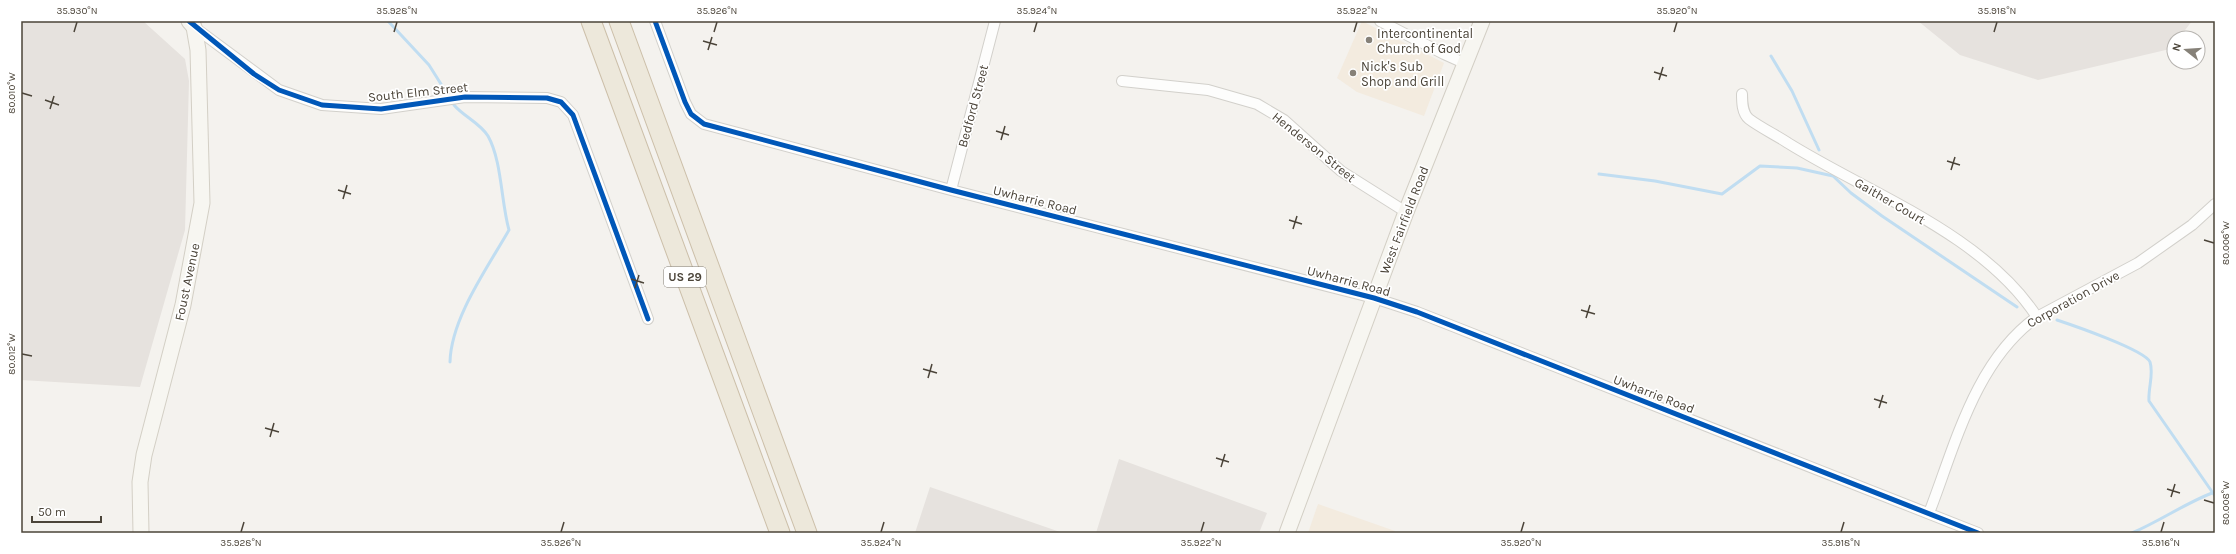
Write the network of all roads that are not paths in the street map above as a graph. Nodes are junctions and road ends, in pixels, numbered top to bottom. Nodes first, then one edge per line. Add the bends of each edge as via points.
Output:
1 (591, 21) edge
2 (619, 21) edge
3 (655, 21) edge
4 (995, 21) edge
5 (1380, 21) edge
6 (1482, 21) edge
7 (191, 24) edge
8 (1464, 63) junction
9 (1122, 81) dead end
10 (1742, 94) dead end
11 (951, 190) junction
12 (2215, 204) edge
13 (1406, 212) junction
14 (1374, 298) junction
15 (2036, 317) junction
16 (648, 319) dead end
17 (1929, 513) junction
18 (141, 533) edge
19 (780, 533) edge
20 (807, 533) edge
21 (1287, 533) edge
22 (1978, 533) edge

1 - 19 highway, US 29
2 - 20 highway, US 29
3 - 11 street, Uwharrie Road via 685,102 694,116 704,124
4 - 11 street, Bedford Street
5 - 8 street
6 - 8 main road, West Fairfield Road
7 - 16 street, South Elm Street via 279,90 322,106 381,109 465,97 547,98 561,102 573,115
7 - 18 main road, Foust Avenue via 198,50 202,203 183,304 144,455 140,482
8 - 13 main road, West Fairfield Road
9 - 13 street, Henderson Street via 1208,90 1257,104 1284,120 1341,171
10 - 15 street, Gaither Court via 1742,105 1748,118 1807,155 1932,225 1976,254 2003,275
11 - 14 street, Uwharrie Road
12 - 15 street, Corporation Drive via 2192,225 2138,263
13 - 14 main road, West Fairfield Road
14 - 17 street, Uwharrie Road via 1417,312
14 - 21 main road, West Fairfield Road
15 - 17 street, Corporation Drive via 2009,341 1974,397
17 - 22 street, Uwharrie Road

